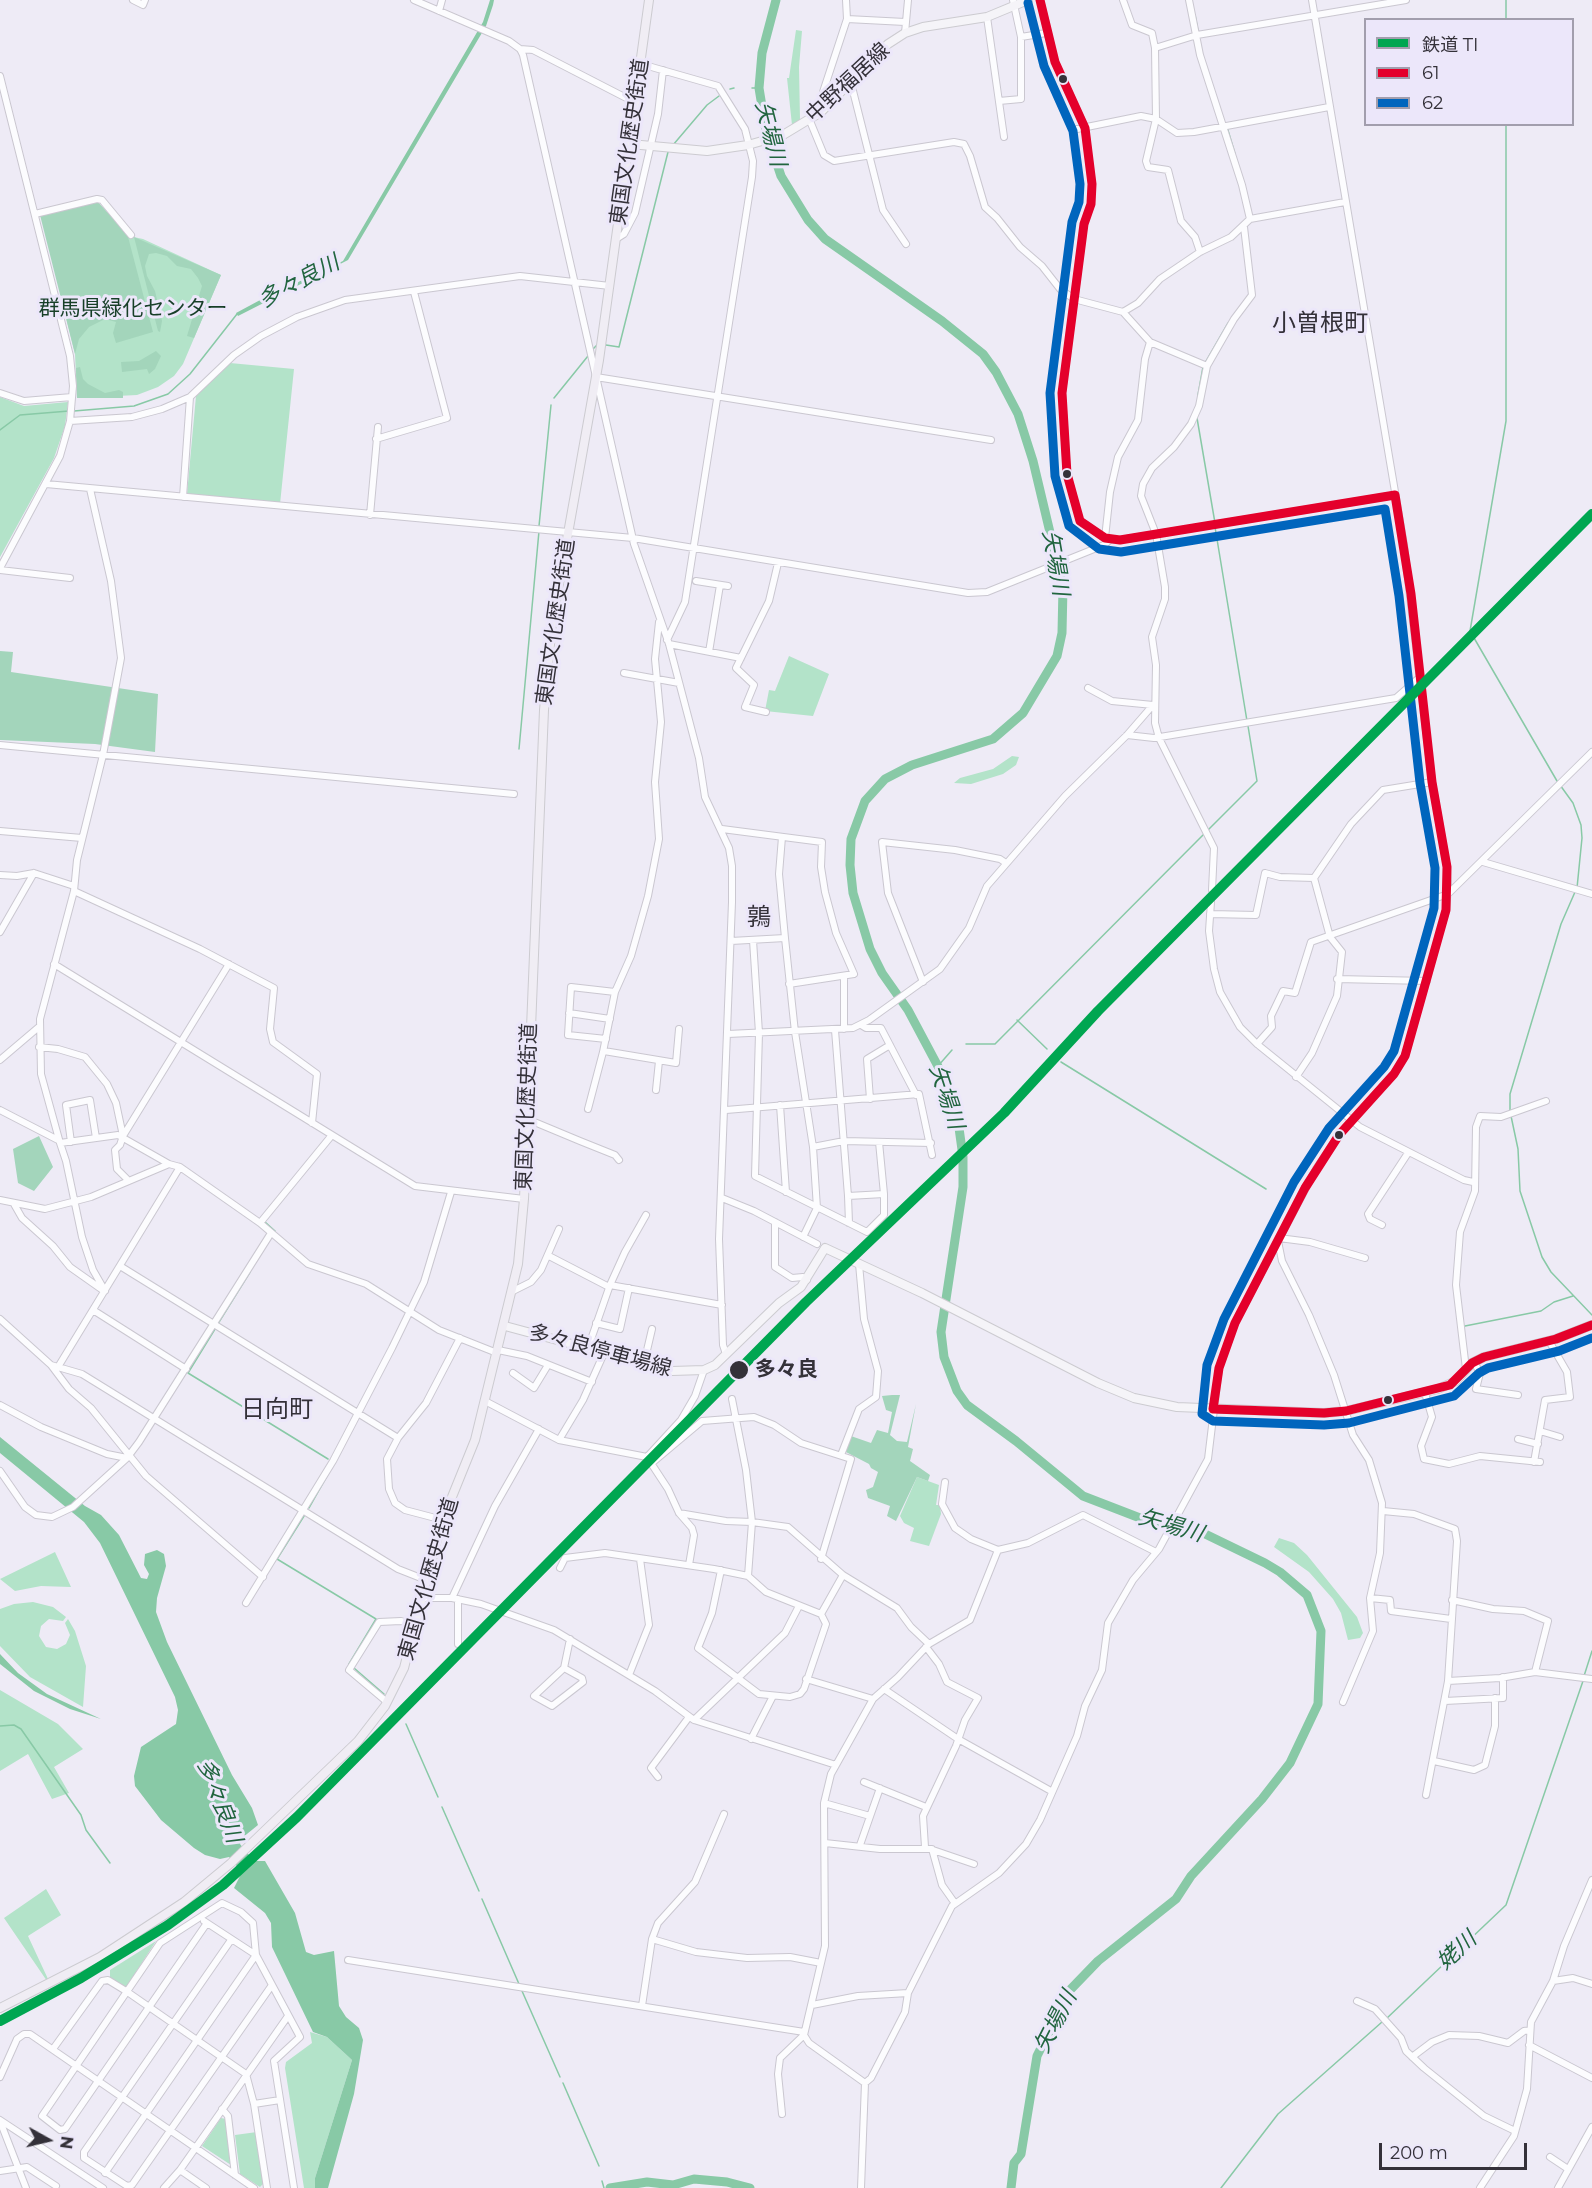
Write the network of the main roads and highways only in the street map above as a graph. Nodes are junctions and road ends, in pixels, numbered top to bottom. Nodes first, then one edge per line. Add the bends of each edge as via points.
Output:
1 (649, 0) edge
2 (1028, 0) edge
3 (1013, 4) edge
4 (630, 144) junction
5 (1592, 1325) edge
6 (505, 1326) junction
7 (0, 2008) edge

1 - 4 highway, 東国文化歴史街道
2 - 3 main road, 中野福居線
3 - 4 main road, 中野福居線 via 987,17 905,33 888,44 821,112 793,131 750,144 689,151
4 - 6 highway, 東国文化歴史街道 via 596,377 552,623 544,710 524,1199
5 - 6 main road, 多々良停車場線 via 1549,1341 1490,1354 1474,1362 1449,1385 1425,1393 1346,1411 1308,1413 1166,1406 1121,1393 825,1248 807,1280 715,1365 704,1370 678,1372
6 - 7 highway, 東国文化歴史街道 via 473,1447 442,1520 404,1668 387,1702 358,1741 247,1850 184,1902 100,1957

